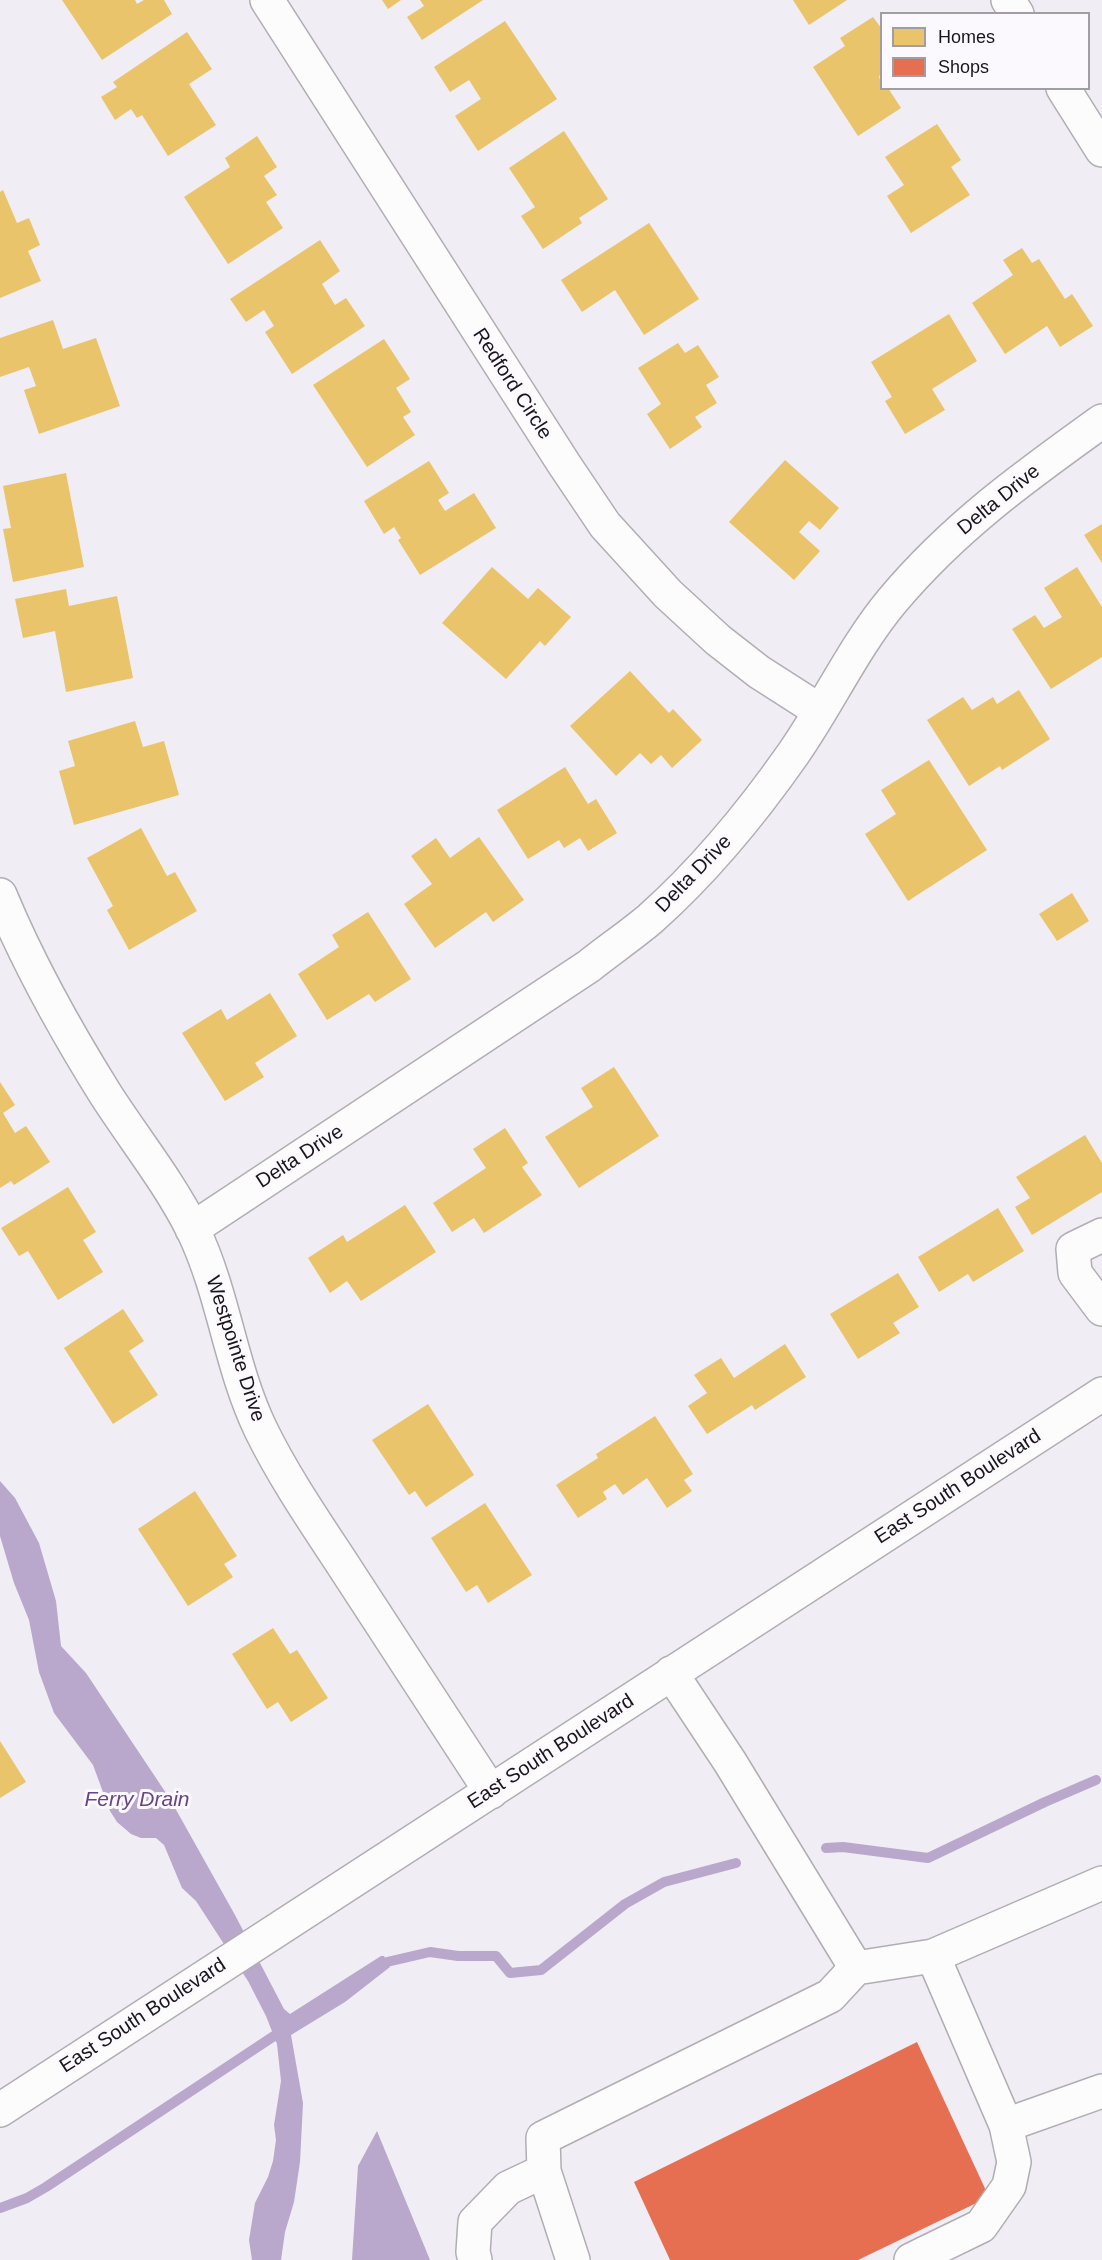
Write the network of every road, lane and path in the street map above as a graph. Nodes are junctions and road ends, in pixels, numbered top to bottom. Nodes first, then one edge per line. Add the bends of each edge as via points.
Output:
1 (267, 0) edge
2 (1065, 90) edge
3 (1102, 150) edge
4 (1102, 421) edge
5 (820, 711) junction
6 (0, 895) edge
7 (192, 1229) junction
8 (1102, 1234) edge
9 (1102, 1310) edge
10 (1102, 1394) edge
11 (671, 1673) junction
12 (491, 1792) junction
13 (1102, 1883) edge
14 (933, 1956) junction
15 (856, 1968) junction
16 (1102, 2091) edge
17 (0, 2110) edge
18 (1006, 2125) junction
19 (544, 2171) junction
20 (475, 2260) edge
21 (573, 2260) edge
22 (911, 2260) edge

1 - 5 street, Redford Circle via 605,525 668,594 718,640
2 - 3 street
4 - 5 street, Delta Drive via 985,507 933,556 876,622
5 - 7 street, Delta Drive via 747,817 704,867 650,919 589,966
6 - 7 street, Westpointe Drive via 22,949 54,1007
7 - 12 street, Westpointe Drive via 214,1281 243,1387 261,1430 297,1494
8 - 9 street via 1073,1249 1075,1273
10 - 11 street, East South Boulevard
11 - 12 street, East South Boulevard
11 - 15 street
12 - 17 street, East South Boulevard
13 - 14 street
14 - 15 street
14 - 18 street
15 - 19 street via 830,1996 543,2138
16 - 18 street
18 - 22 street via 1014,2162 1009,2186 981,2226
19 - 20 street via 507,2188 475,2222
19 - 21 street

